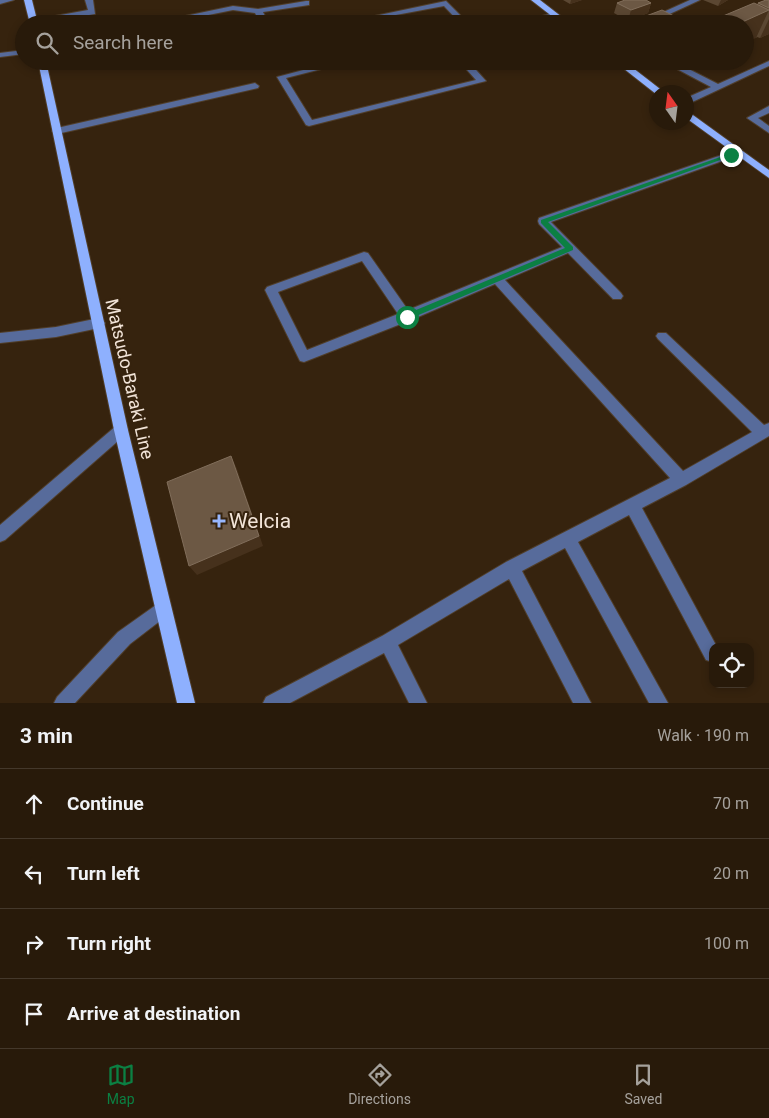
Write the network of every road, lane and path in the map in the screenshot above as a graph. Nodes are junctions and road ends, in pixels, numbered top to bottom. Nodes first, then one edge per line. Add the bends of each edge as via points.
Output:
1 (10, 0) edge
2 (28, 0) edge
3 (89, 0) edge
4 (535, 0) edge
5 (696, 0) edge
6 (0, 2) edge
7 (306, 3) dead end
8 (258, 11) junction
9 (32, 15) edge
10 (76, 15) edge
11 (196, 15) edge
12 (260, 15) edge
13 (384, 15) edge
14 (457, 15) edge
15 (554, 15) edge
16 (661, 15) edge
17 (15, 53) edge
18 (0, 55) edge
19 (769, 63) edge
20 (44, 70) edge
21 (311, 70) edge
22 (471, 70) edge
23 (630, 70) edge
24 (684, 70) edge
25 (754, 70) edge
26 (754, 70) edge
27 (651, 85) edge
28 (255, 86) dead end
29 (717, 87) junction
30 (694, 98) edge
31 (769, 109) edge
32 (694, 119) edge
33 (769, 130) edge
34 (57, 131) junction
35 (739, 152) junction
36 (769, 175) edge
37 (570, 248) junction
38 (497, 279) junction
39 (617, 296) dead end
40 (407, 317) junction
41 (99, 323) junction
42 (662, 336) dead end
43 (0, 338) edge
44 (122, 430) junction
45 (766, 430) edge
46 (681, 480) junction
47 (632, 505) junction
48 (0, 535) edge
49 (568, 538) junction
50 (512, 568) junction
51 (163, 608) junction
52 (388, 642) junction
53 (709, 648) edge
54 (63, 703) edge
55 (186, 703) edge
56 (272, 703) edge
57 (418, 703) edge
58 (582, 703) edge
59 (658, 703) edge

1 - 6 street
2 - 9 main road
3 - 10 street via 92,12
4 - 15 main road
5 - 16 street
7 - 8 street
8 - 11 street via 233,8
8 - 12 street
13 - 14 street via 446,3
17 - 18 street
19 - 26 street
20 - 34 main road, Matsudo-Baraki Line
21 - 22 street via 281,77 309,123 482,82
23 - 27 main road
24 - 29 street
25 - 29 street
28 - 34 street
29 - 30 street
31 - 33 street via 752,118
32 - 35 main road
34 - 41 main road, Matsudo-Baraki Line
35 - 36 main road
35 - 37 street via 543,222
37 - 38 street
37 - 39 street
38 - 40 street
38 - 46 street
40 - 40 street via 304,357 271,290 364,256
41 - 43 street
41 - 44 main road, Matsudo-Baraki Line
42 - 45 street
44 - 48 street
44 - 51 main road, Matsudo-Baraki Line
45 - 46 street
46 - 47 street
47 - 49 street
47 - 53 street
49 - 50 street
49 - 59 street
50 - 52 street
50 - 58 street
51 - 54 street via 124,638
51 - 55 main road, Matsudo-Baraki Line
52 - 56 street
52 - 57 street

